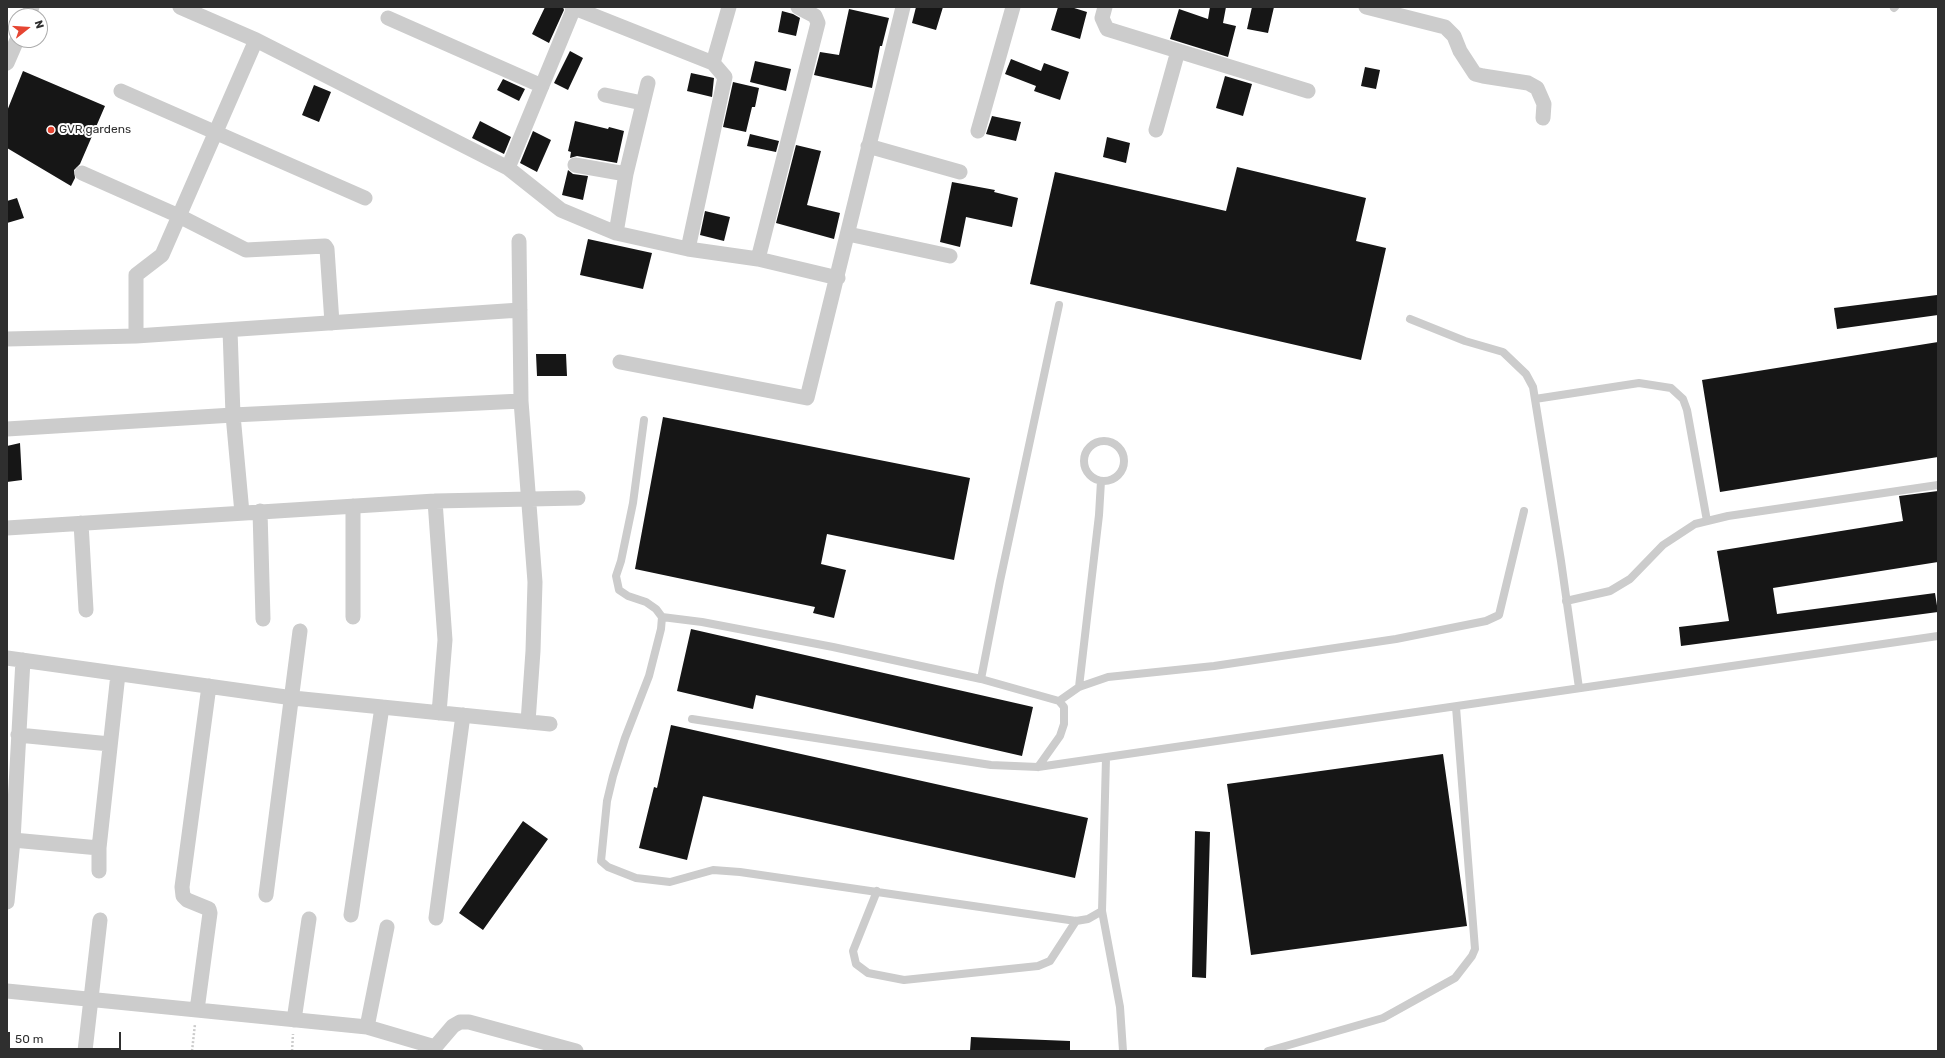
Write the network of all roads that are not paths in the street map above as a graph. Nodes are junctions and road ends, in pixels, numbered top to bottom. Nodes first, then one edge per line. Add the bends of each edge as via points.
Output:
1 (180, 7) edge
2 (573, 7) edge
3 (729, 7) edge
4 (798, 7) edge
5 (903, 7) edge
6 (1014, 7) edge
7 (1105, 7) edge
8 (1366, 7) edge
9 (388, 18) dead end
10 (256, 40) junction
11 (14, 48) edge
12 (1178, 51) junction
13 (7, 63) edge
14 (713, 63) junction
15 (648, 83) dead end
16 (542, 86) junction
17 (120, 91) dead end
18 (1308, 91) dead end
19 (605, 95) dead end
20 (642, 103) junction
21 (1543, 118) dead end
22 (1156, 130) dead end
23 (978, 131) dead end
24 (215, 132) junction
25 (868, 146) junction
26 (575, 165) dead end
27 (508, 168) junction
28 (960, 172) dead end
29 (82, 173) dead end
30 (626, 174) junction
31 (364, 198) dead end
32 (179, 216) junction
33 (616, 233) junction
34 (848, 234) junction
35 (520, 241) dead end
36 (688, 249) junction
37 (950, 256) dead end
38 (758, 259) junction
39 (838, 278) junction
40 (1059, 305) dead end
41 (520, 310) junction
42 (1410, 320) dead end
43 (332, 323) junction
44 (230, 330) junction
45 (136, 336) junction
46 (7, 339) edge
47 (620, 362) dead end
48 (1535, 399) junction
49 (521, 401) junction
50 (233, 416) junction
51 (644, 420) dead end
52 (7, 429) edge
53 (1101, 481) junction
54 (1938, 485) edge
55 (578, 498) dead end
56 (529, 500) junction
57 (435, 501) junction
58 (352, 506) junction
59 (260, 511) junction
60 (1524, 512) dead end
61 (242, 513) junction
62 (1707, 521) junction
63 (81, 523) junction
64 (7, 528) edge
65 (1566, 601) junction
66 (86, 610) dead end
67 (353, 617) dead end
68 (662, 617) junction
69 (263, 619) dead end
70 (300, 631) dead end
71 (1938, 636) edge
72 (7, 658) edge
73 (23, 660) junction
74 (118, 674) junction
75 (981, 679) junction
76 (209, 686) junction
77 (1079, 687) junction
78 (1579, 688) junction
79 (293, 698) junction
80 (1059, 701) junction
81 (382, 707) junction
82 (1456, 707) junction
83 (439, 713) junction
84 (463, 716) junction
85 (692, 719) dead end
86 (528, 722) junction
87 (550, 724) dead end
88 (18, 735) junction
89 (110, 744) junction
90 (1106, 758) junction
91 (1038, 767) junction
92 (13, 840) junction
93 (99, 848) junction
94 (99, 871) dead end
95 (877, 892) junction
96 (266, 895) dead end
97 (7, 902) edge
98 (1102, 910) junction
99 (351, 915) dead end
100 (436, 918) dead end
101 (309, 919) dead end
102 (100, 920) dead end
103 (1076, 921) junction
104 (387, 927) dead end
105 (7, 991) edge
106 (91, 999) junction
107 (197, 1010) junction
108 (294, 1020) junction
109 (367, 1027) junction
110 (435, 1049) edge
111 (86, 1051) edge
112 (576, 1051) edge
113 (1123, 1051) edge
114 (1268, 1051) edge

1 - 10 street
2 - 14 street
2 - 16 street
3 - 14 street
4 - 38 street via 815,16 818,23
5 - 25 street
6 - 23 street
7 - 12 street via 1102,18 1108,29
8 - 21 street via 1445,27 1454,36 1460,51 1475,74 1528,82 1537,88 1544,104
9 - 16 street
10 - 24 street
10 - 27 street
11 - 13 street
12 - 18 street
12 - 22 street
14 - 36 street via 725,77
15 - 20 street
16 - 27 street
17 - 24 street
19 - 20 street
20 - 30 street
24 - 31 street
24 - 32 street
25 - 28 street
25 - 34 street
26 - 30 street
27 - 33 street via 561,210
29 - 32 street
30 - 33 street
32 - 43 street via 246,250 325,246
32 - 45 street via 162,255 136,275
33 - 36 street
34 - 37 street
34 - 39 street
35 - 41 street
36 - 38 street
38 - 39 street
39 - 47 street via 807,398
40 - 75 lane
41 - 43 street
41 - 49 street
42 - 48 lane via 1503,352 1526,374 1533,387
43 - 44 street
44 - 45 street
44 - 50 street
45 - 46 street
48 - 62 lane via 1639,383 1671,388 1683,399 1687,410
48 - 65 lane
49 - 50 street
49 - 56 street
50 - 52 street
50 - 61 street
51 - 68 lane via 633,503 616,576 619,590 646,602
53 - 53 lane via 1089,475 1084,457 1090,445 1102,440 1120,448 1123,454 1123,468 1114,478
53 - 77 lane
54 - 62 lane
55 - 56 street
56 - 57 street
56 - 86 street via 535,582
57 - 58 street
57 - 83 street via 445,640
58 - 59 street
58 - 67 street
59 - 61 street
59 - 69 street
60 - 77 lane via 1499,614 1486,621 1396,639 1214,666 1108,677
61 - 63 street
62 - 65 lane via 1695,524 1663,545 1630,579 1610,591
63 - 64 street
63 - 66 street
65 - 78 lane
68 - 75 lane via 710,623
68 - 95 lane via 649,676 613,776 607,801 602,861 608,867 643,879 670,882 713,870
70 - 79 street
71 - 78 lane
72 - 73 street
73 - 74 street
73 - 88 street
74 - 76 street
74 - 89 street
75 - 80 lane
76 - 79 street
76 - 107 street via 182,887 183,896 187,900 209,909 210,913
77 - 80 lane
78 - 82 lane
79 - 81 street
79 - 96 street
80 - 91 lane via 1064,707 1064,724 1060,736
81 - 83 street
81 - 99 street
82 - 90 lane
82 - 114 lane via 1475,949 1472,956 1455,978 1383,1018
83 - 84 street
84 - 86 street
84 - 100 street
85 - 91 lane via 991,765
86 - 87 street
88 - 89 street
88 - 92 street
89 - 93 street
90 - 91 lane
90 - 98 lane
92 - 93 street
92 - 97 street
93 - 94 street
95 - 103 lane
95 - 103 lane via 853,952 856,964 868,974 904,980 1038,966 1050,962
98 - 103 lane via 1088,919
98 - 113 lane via 1120,1007
101 - 108 street
102 - 106 street
104 - 109 street
105 - 106 street
106 - 107 street
106 - 111 street
107 - 108 street
108 - 109 street
109 - 110 street
110 - 112 street via 453,1026 460,1022 469,1022

